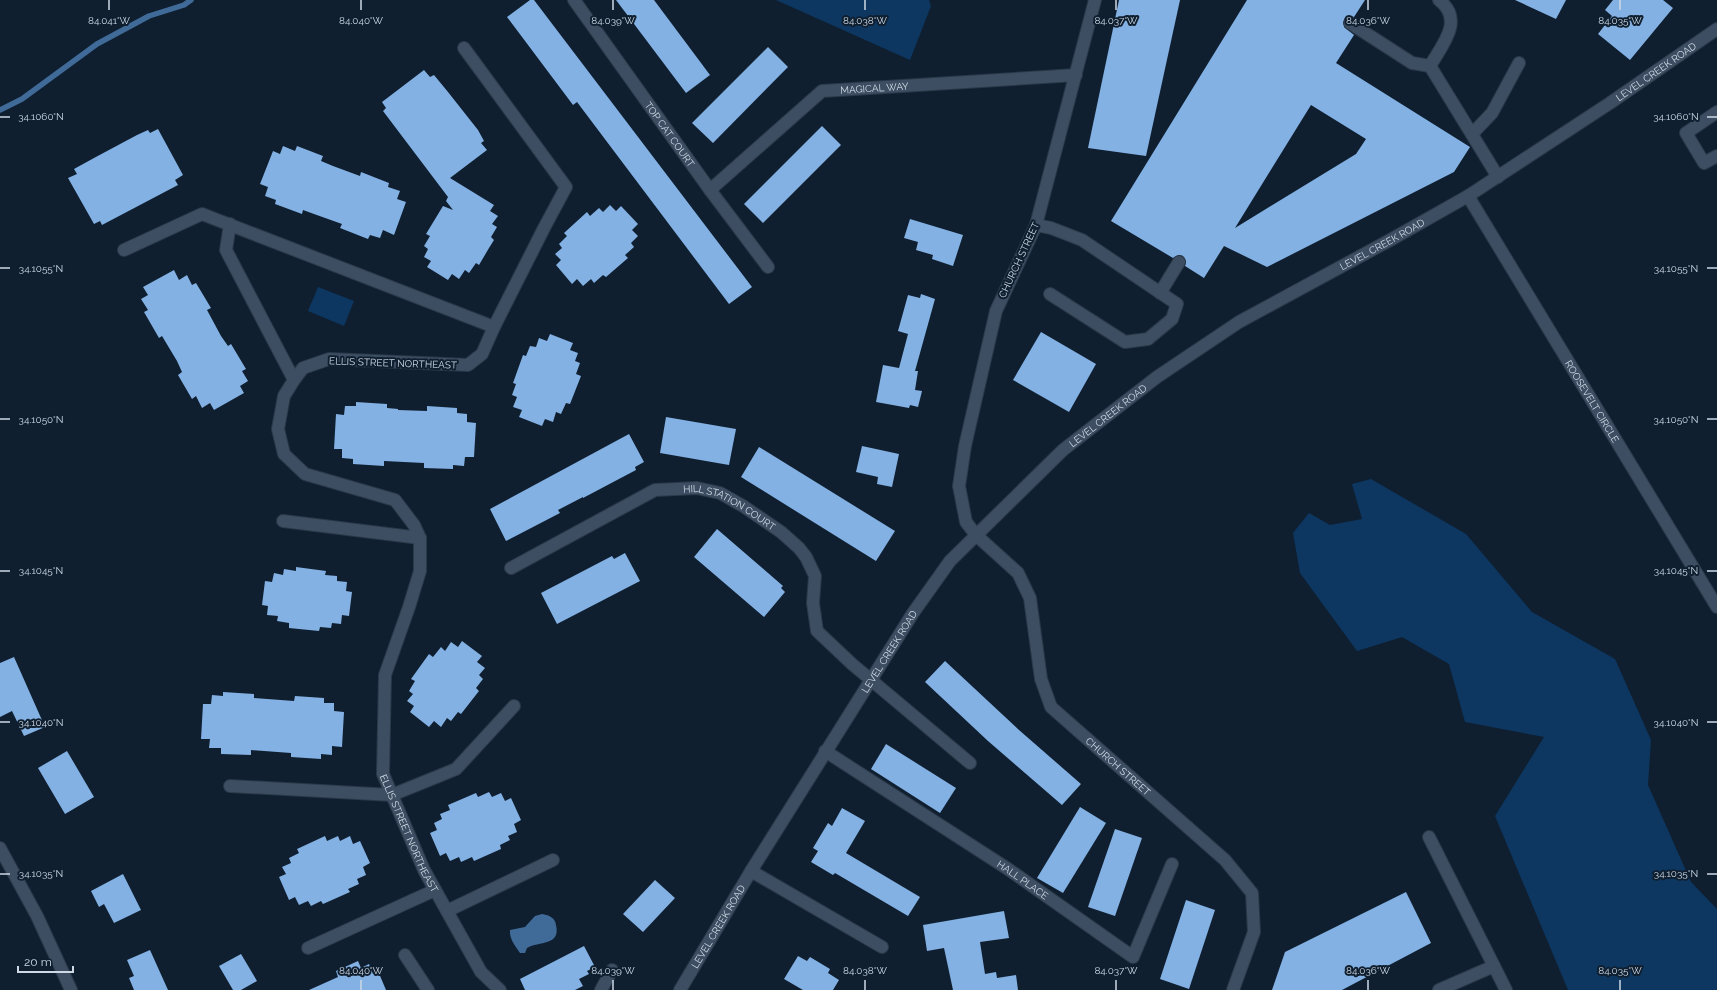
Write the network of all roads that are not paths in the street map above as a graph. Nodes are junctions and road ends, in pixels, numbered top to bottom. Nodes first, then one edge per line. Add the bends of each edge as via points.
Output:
1 (574, 0) edge
2 (1095, 0) edge
3 (1439, 0) edge
4 (1350, 23) dead end
5 (1717, 29) edge
6 (464, 48) dead end
7 (1519, 63) dead end
8 (1430, 66) junction
9 (1076, 75) junction
10 (1717, 112) edge
11 (1472, 134) junction
12 (1717, 156) edge
13 (1498, 177) junction
14 (710, 190) junction
15 (1468, 196) junction
16 (230, 224) junction
17 (1036, 225) junction
18 (124, 250) dead end
19 (1180, 262) dead end
20 (768, 267) dead end
21 (1160, 293) junction
22 (1050, 294) dead end
23 (494, 327) junction
24 (294, 380) junction
25 (283, 521) dead end
26 (976, 535) junction
27 (420, 538) junction
28 (511, 568) dead end
29 (1717, 607) edge
30 (871, 678) junction
31 (514, 706) dead end
32 (825, 751) junction
33 (970, 763) dead end
34 (230, 786) dead end
35 (392, 795) junction
36 (1429, 837) dead end
37 (0, 848) edge
38 (553, 860) dead end
39 (1172, 864) dead end
40 (751, 871) junction
41 (435, 890) junction
42 (447, 911) junction
43 (882, 947) dead end
44 (308, 948) dead end
45 (405, 955) dead end
46 (1494, 966) junction
47 (612, 970) dead end
48 (494, 988) edge
49 (71, 990) edge
50 (428, 990) edge
51 (602, 990) edge
52 (680, 990) edge
53 (1233, 990) edge
54 (1439, 990) edge
55 (1506, 990) edge

1 - 14 street, TOP CAT COURT
2 - 9 street, CHURCH STREET
3 - 8 street via 1445,4 1453,20
4 - 8 street via 1412,63
5 - 13 street, LEVEL CREEK ROAD
6 - 23 street, ELLIS STREET NORTHEAST via 566,187
7 - 11 street via 1492,113
8 - 11 street
9 - 14 street, MAGICAL WAY via 822,91
9 - 17 street, CHURCH STREET
10 - 12 street via 1686,133 1704,163
11 - 13 street
13 - 15 street, LEVEL CREEK ROAD
14 - 20 street, TOP CAT COURT
15 - 26 street, LEVEL CREEK ROAD via 1239,322 1157,377 1063,450
15 - 29 street, ROOSEVELT CIRCLE
16 - 18 street via 202,214
16 - 23 street
16 - 24 street via 226,250
17 - 21 street via 1082,240
17 - 26 street, CHURCH STREET via 996,311 965,446 959,486 966,522
19 - 21 street
21 - 22 street via 1177,304 1172,319 1148,339 1125,342
23 - 24 street, ELLIS STREET NORTHEAST via 482,354 468,365 330,359 303,368
24 - 27 street, ELLIS STREET NORTHEAST via 284,396 278,429 284,454 304,474 395,500
25 - 27 street
26 - 30 street, LEVEL CREEK ROAD via 950,561
26 - 53 street, CHURCH STREET via 1018,573 1030,598 1041,679 1051,707 1225,860 1252,894 1254,932
27 - 35 street, ELLIS STREET NORTHEAST via 420,571 385,675 383,774
28 - 30 street, HILL STATION COURT via 656,490 697,488 720,493 760,518 799,548 815,576 813,603 817,632
30 - 32 street, LEVEL CREEK ROAD
30 - 33 street, HILL STATION COURT
31 - 35 street via 456,769
32 - 39 street, HALL PLACE via 1008,869 1133,957
32 - 40 street, LEVEL CREEK ROAD
34 - 35 street
35 - 41 street, ELLIS STREET NORTHEAST
36 - 46 street
37 - 49 street via 37,916
38 - 42 street
40 - 43 street
40 - 52 street, LEVEL CREEK ROAD
41 - 42 street, ELLIS STREET NORTHEAST
41 - 44 street
42 - 48 street, ELLIS STREET NORTHEAST via 481,972
45 - 50 street
46 - 54 street
46 - 55 street
47 - 51 street

